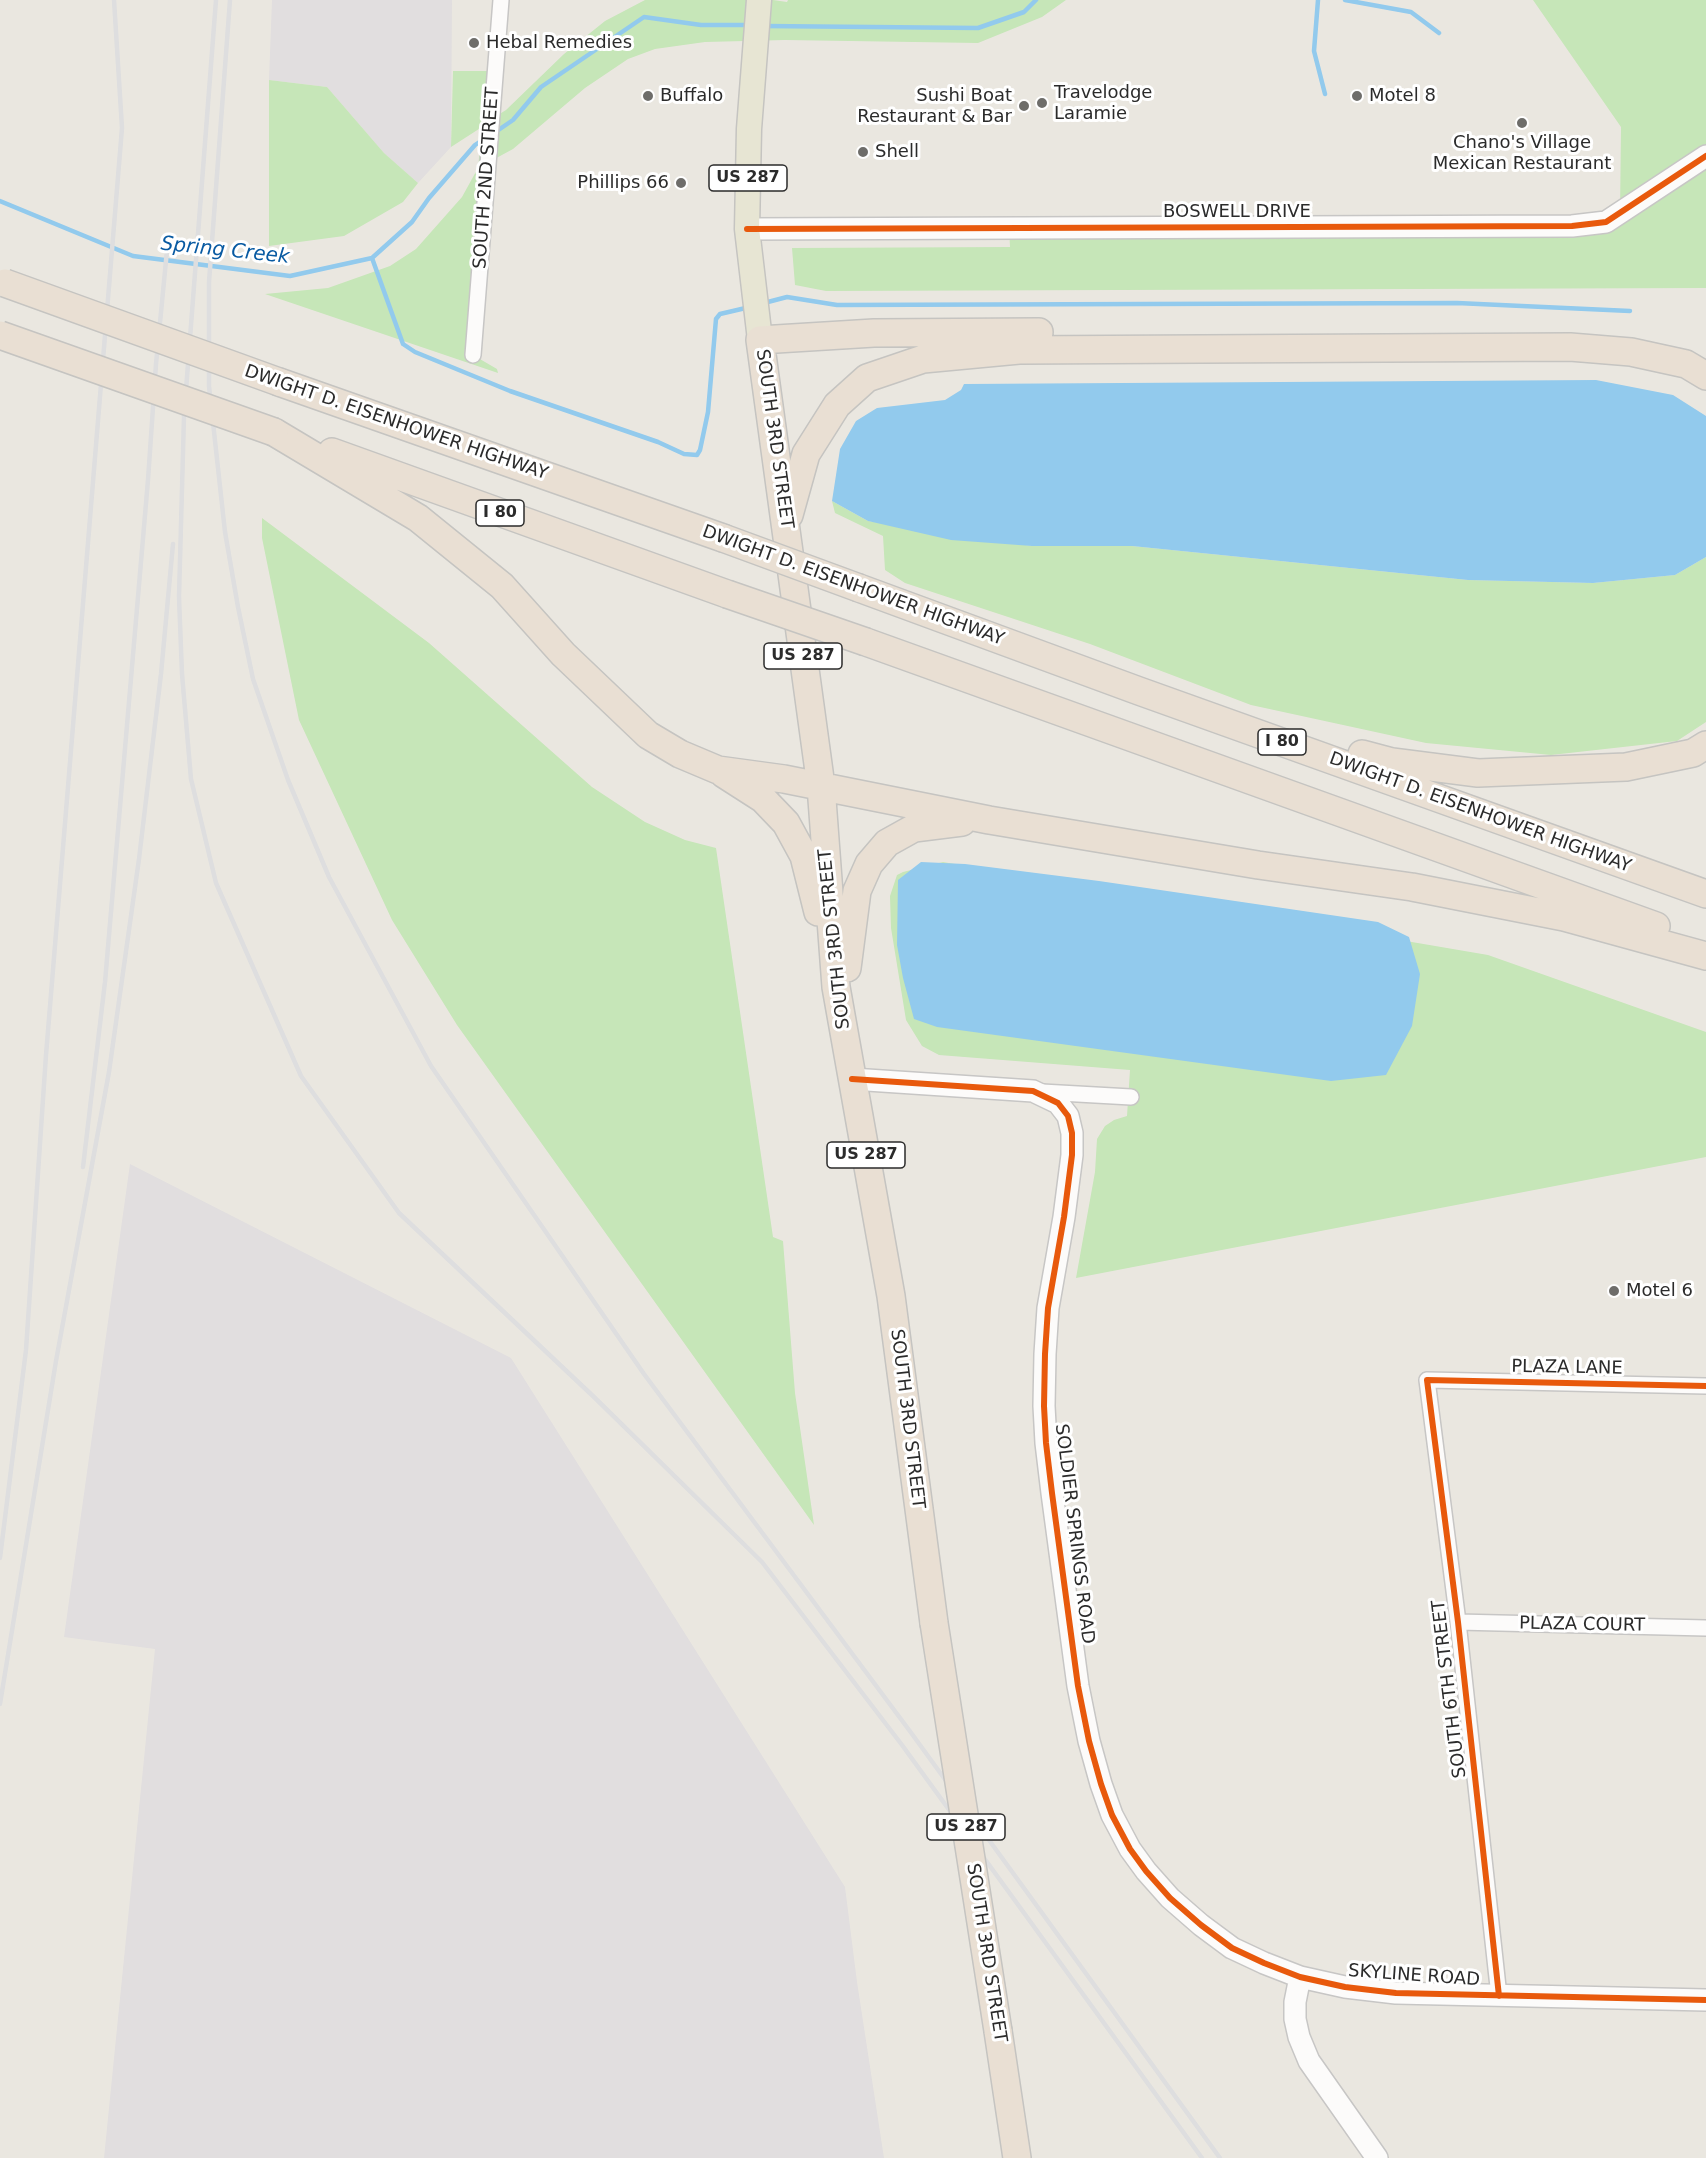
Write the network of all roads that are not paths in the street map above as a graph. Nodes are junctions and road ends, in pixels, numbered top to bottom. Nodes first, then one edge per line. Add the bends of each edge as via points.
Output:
1 (501, 0) edge
2 (759, 0) edge
3 (1706, 156) edge
4 (747, 229) junction
5 (3, 282) edge
6 (0, 335) edge
7 (760, 340) junction
8 (1019, 350) junction
9 (1706, 354) edge
10 (473, 355) dead end
11 (1706, 376) edge
12 (274, 432) junction
13 (786, 525) junction
14 (1139, 691) junction
15 (1706, 745) edge
16 (718, 770) junction
17 (820, 786) junction
18 (989, 820) junction
19 (1706, 894) edge
20 (1706, 944) edge
21 (1706, 956) edge
22 (834, 959) junction
23 (841, 1013) junction
24 (852, 1079) junction
25 (1033, 1091) junction
26 (1131, 1097) dead end
27 (1427, 1380) joint
28 (1706, 1386) edge
29 (1458, 1622) junction
30 (1706, 1628) edge
31 (1300, 1977) junction
32 (1499, 1996) junction
33 (1706, 2000) edge
34 (1017, 2158) edge
35 (1377, 2158) edge

1 - 10 street, SOUTH 2ND STREET
2 - 4 main road, SOUTH 3RD STREET / US 287 via 749,129
3 - 4 main road, BOSWELL DRIVE via 1606,222 1572,226
4 - 7 main road, SOUTH 3RD STREET / US 287
5 - 14 highway, DWIGHT D. EISENHOWER HIGHWAY / I 80, bridge via 723,538
6 - 12 highway, I 80, bridge
7 - 8 highway via 798,345
7 - 9 highway via 874,333 1559,329 1624,332 1681,343
7 - 13 highway, SOUTH 3RD STREET / US 287
8 - 11 highway via 1570,347 1631,352 1686,364
8 - 13 highway via 923,359 867,378 837,405 806,454
12 - 16 highway via 418,518 502,586 563,654 648,735
12 - 20 highway, I 80, bridge
13 - 17 highway, SOUTH 3RD STREET / US 287
14 - 15 highway via 1392,762 1478,773 1626,766 1693,753
14 - 19 highway, DWIGHT D. EISENHOWER HIGHWAY / I 80
16 - 17 highway
16 - 22 highway via 763,799 786,823 804,856
17 - 18 highway
17 - 22 highway, SOUTH 3RD STREET / US 287
18 - 21 highway via 1412,887 1563,917
18 - 23 highway via 914,828 887,843 868,864 857,891
22 - 23 highway, SOUTH 3RD STREET / US 287
23 - 24 highway, SOUTH 3RD STREET / US 287
24 - 25 main road, SOLDIER SPRINGS ROAD
24 - 34 highway, SOUTH 3RD STREET / US 287, bridge via 891,1296 934,1623
25 - 26 street
25 - 31 main road, SOLDIER SPRINGS ROAD via 1058,1103 1068,1116 1072,1133 1064,1217 1048,1308 1044,1406 1078,1686 1101,1784 1130,1849 1170,1898 1232,1948
27 - 28 street, PLAZA LANE
27 - 29 street, SOUTH 6TH STREET
29 - 30 street, PLAZA COURT
29 - 32 street, SOUTH 6TH STREET
31 - 32 main road, SKYLINE ROAD via 1396,1993
31 - 35 main road via 1295,2019 1309,2061
32 - 33 main road, SKYLINE ROAD

